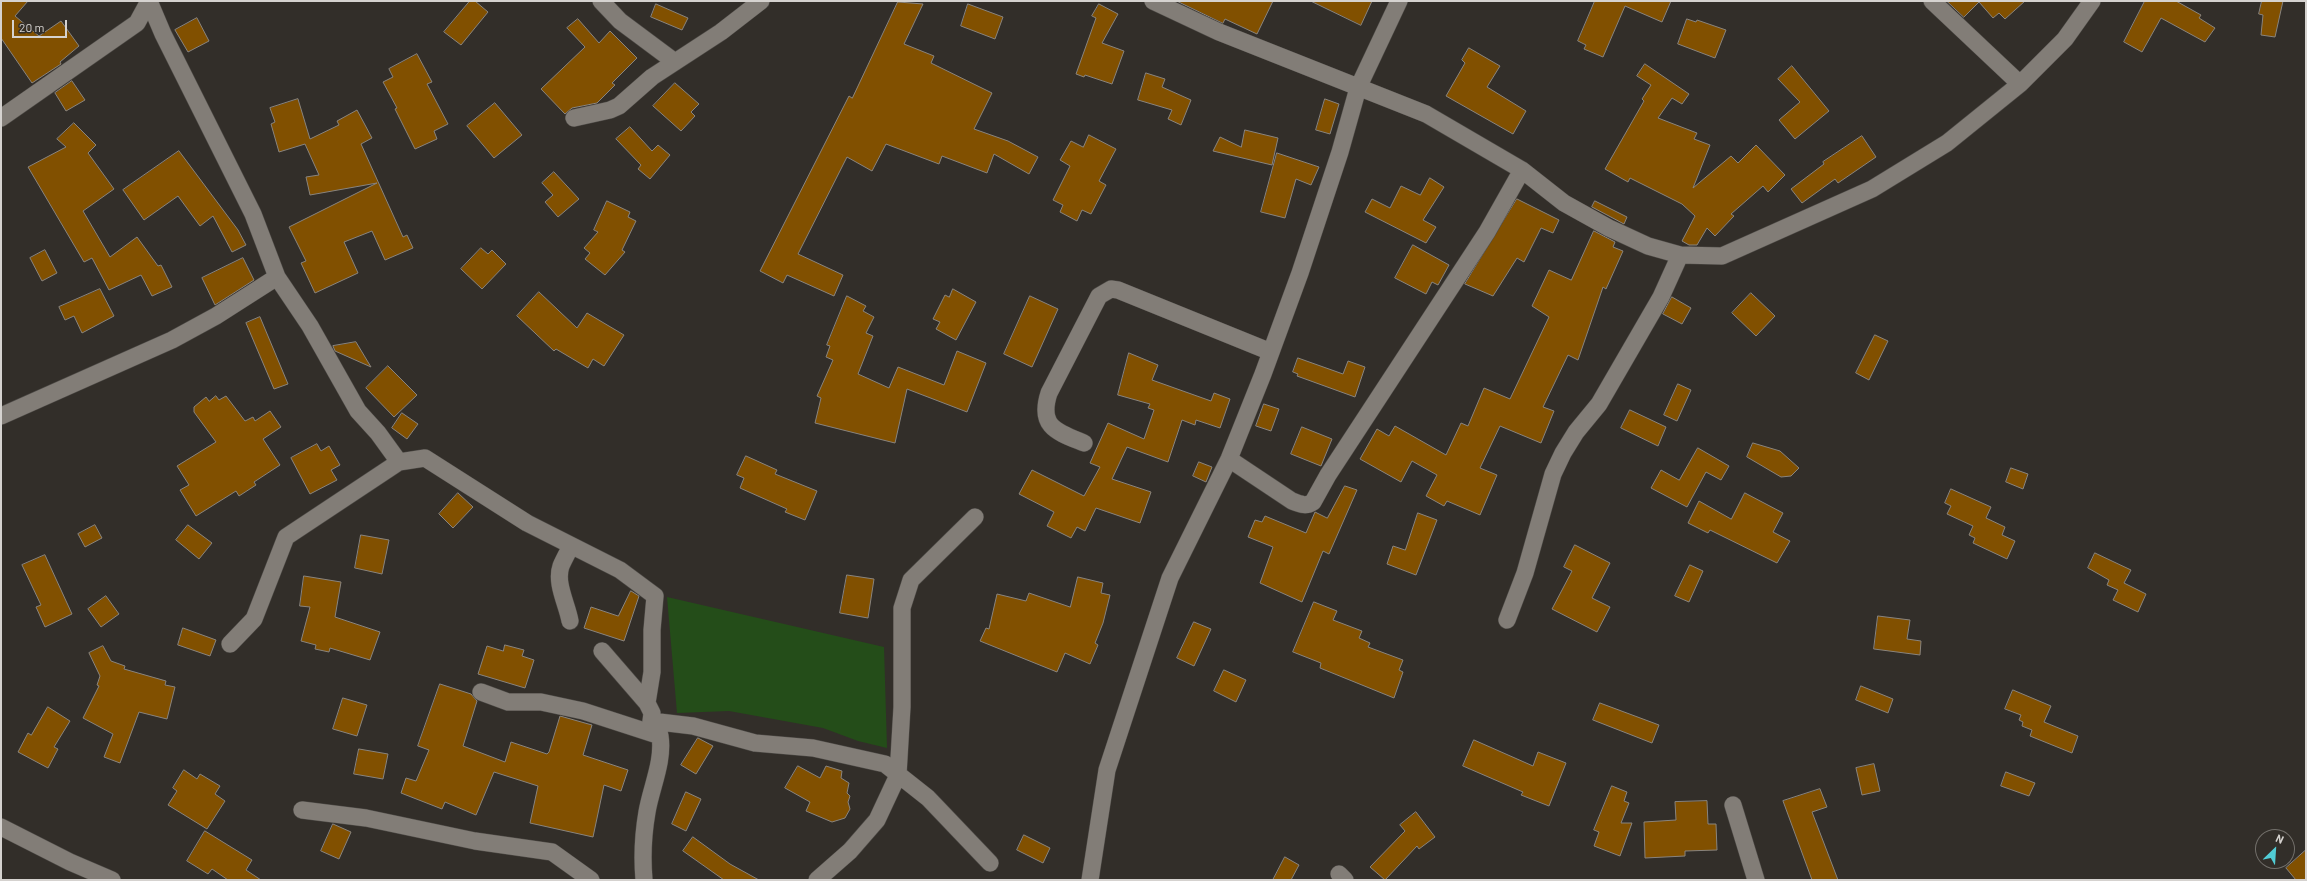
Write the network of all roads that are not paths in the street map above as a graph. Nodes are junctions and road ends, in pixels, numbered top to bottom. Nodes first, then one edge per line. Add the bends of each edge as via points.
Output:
1 (149, 1) edge
2 (601, 1) edge
3 (761, 1) edge
4 (1153, 1) edge
5 (1400, 1) edge
6 (1932, 1) edge
7 (2092, 1) edge
8 (136, 23) junction
9 (158, 23) junction
10 (675, 62) junction
11 (2020, 84) junction
12 (1358, 88) junction
13 (1, 118) edge
14 (574, 118) dead end
15 (1522, 170) junction
16 (1680, 255) junction
17 (277, 277) junction
18 (1271, 352) junction
19 (1, 416) edge
20 (1084, 444) dead end
21 (1228, 459) junction
22 (399, 462) junction
23 (975, 517) dead end
24 (571, 546) junction
25 (1507, 620) dead end
26 (570, 621) dead end
27 (230, 644) dead end
28 (602, 651) dead end
29 (481, 692) dead end
30 (647, 703) junction
31 (651, 721) junction
32 (660, 736) junction
33 (898, 775) junction
34 (1733, 805) dead end
35 (302, 810) dead end
36 (1, 827) edge
37 (990, 863) dead end
38 (112, 880) edge
39 (591, 880) edge
40 (644, 880) edge
41 (817, 880) edge
42 (1090, 880) edge
43 (1756, 880) edge

1 - 8 street
1 - 9 street
2 - 10 street via 620,21
3 - 10 street via 721,32
4 - 12 street via 1219,32
5 - 12 street
6 - 11 street
7 - 11 street via 2065,39
8 - 9 street
8 - 13 street
9 - 17 street via 253,214
10 - 14 street via 652,77 619,106
11 - 16 street via 1947,143 1872,189 1722,256
12 - 15 street via 1426,114
12 - 18 street via 1327,190
15 - 16 street via 1564,203 1609,228 1648,246
15 - 21 street via 1482,239 1313,502 1302,505 1292,501
16 - 25 street via 1661,297 1599,404 1576,432 1553,474 1525,573
17 - 19 street via 216,316 172,340
17 - 22 street via 310,326 358,410 378,432
18 - 20 street via 1118,290 1105,291 1089,312 1045,406 1045,416 1050,426
18 - 21 street
21 - 42 street via 1170,578 1132,693 1107,770
22 - 24 street via 425,458 527,523
22 - 27 street via 286,537 254,619
23 - 33 street via 911,580 902,608 902,707
24 - 26 street via 561,567 560,587
24 - 30 street via 620,570 655,596 652,672
28 - 30 street
29 - 32 street via 508,702 541,702 584,711
30 - 31 street via 652,714
31 - 32 street
31 - 33 street via 693,726 755,743 813,748 885,764
32 - 40 street via 659,760 647,812 642,858
33 - 37 street via 928,798
33 - 41 street via 877,820 850,851
34 - 43 street
35 - 39 street via 366,818 475,841 552,852
36 - 38 street

